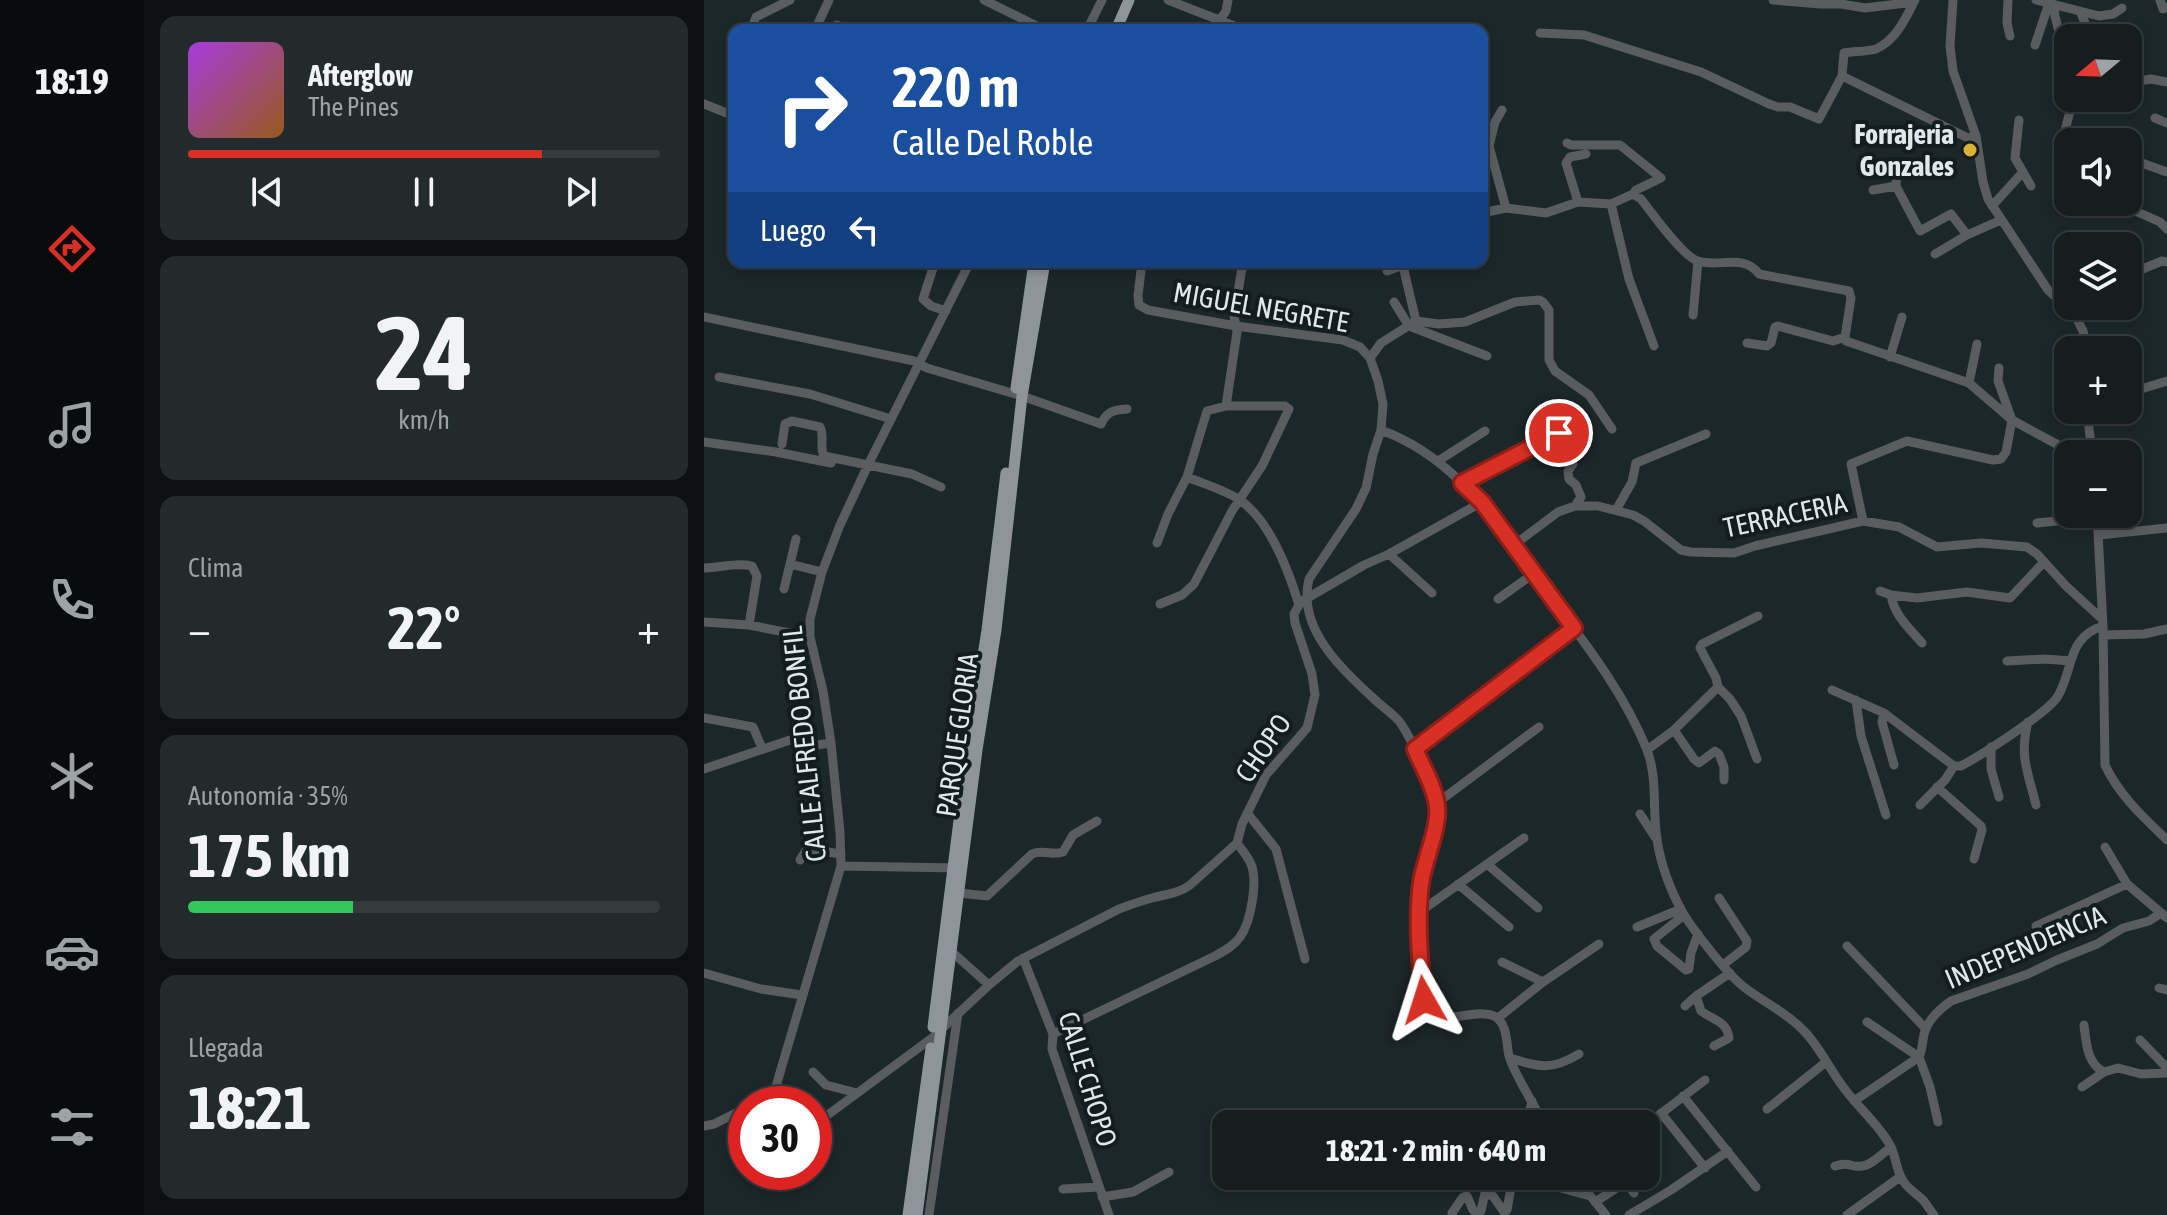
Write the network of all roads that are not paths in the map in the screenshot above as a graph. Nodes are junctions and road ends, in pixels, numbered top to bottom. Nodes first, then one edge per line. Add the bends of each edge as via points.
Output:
1 (790, 0) edge
2 (829, 0) edge
3 (984, 0) edge
4 (1102, 0) edge
5 (1129, 0) edge
6 (1168, 0) edge
7 (1228, 0) edge
8 (1773, 0) edge
9 (1953, 0) edge
10 (2008, 0) edge
11 (2036, 0) edge
12 (2160, 0) edge
13 (1915, 1) edge
14 (2051, 3) edge
15 (2167, 7) edge
16 (2122, 8) dead end
17 (2080, 11) junction
18 (1219, 21) junction
19 (753, 24) edge
20 (818, 24) edge
21 (1033, 24) edge
22 (1090, 24) edge
23 (1119, 24) edge
24 (1228, 24) edge
25 (2057, 24) edge
26 (2085, 24) edge
27 (1540, 33) dead end
28 (2010, 36) dead end
29 (2035, 45) dead end
30 (1842, 76) junction
31 (2142, 81) edge
32 (2167, 82) edge
33 (704, 104) edge
34 (1502, 110) dead end
35 (728, 114) edge
36 (2155, 118) dead end
37 (2019, 120) dead end
38 (2167, 123) edge
39 (1976, 136) junction
40 (1567, 143) dead end
41 (1586, 154) dead end
42 (2142, 163) edge
43 (1897, 164) dead end
44 (2023, 172) junction
45 (2167, 172) edge
46 (1896, 186) junction
47 (2031, 186) dead end
48 (1873, 190) dead end
49 (1633, 194) junction
50 (1578, 202) junction
51 (1611, 204) junction
52 (1992, 206) junction
53 (1506, 208) junction
54 (1488, 212) edge
55 (2142, 214) edge
56 (2001, 220) junction
57 (2167, 229) edge
58 (1967, 235) junction
59 (1935, 254) dead end
60 (1698, 261) junction
61 (2167, 262) edge
62 (933, 268) edge
63 (967, 268) edge
64 (1034, 268) edge
65 (1043, 268) edge
66 (1141, 268) edge
67 (1242, 268) edge
68 (1394, 268) edge
69 (1404, 268) edge
70 (2142, 269) edge
71 (1387, 271) dead end
72 (1034, 300) junction
73 (1394, 302) dead end
74 (946, 311) junction
75 (1693, 315) dead end
76 (704, 317) edge
77 (1902, 317) dead end
78 (1413, 324) junction
79 (1236, 326) junction
80 (2084, 336) edge
81 (1845, 337) junction
82 (1747, 343) dead end
83 (1977, 344) dead end
84 (1654, 346) dead end
85 (1487, 356) dead end
86 (1890, 357) junction
87 (1370, 358) junction
88 (920, 365) junction
89 (1999, 368) dead end
90 (719, 377) dead end
91 (2167, 381) edge
92 (1969, 383) junction
93 (2142, 389) edge
94 (1019, 395) junction
95 (1226, 406) junction
96 (1127, 409) dead end
97 (891, 419) junction
98 (1583, 420) dead end
99 (2012, 420) junction
100 (772, 428) dead end
101 (1612, 429) dead end
102 (1381, 430) junction
103 (784, 431) junction
104 (1485, 431) dead end
105 (1706, 434) dead end
106 (704, 442) edge
107 (2054, 443) edge
108 (782, 444) dead end
109 (1438, 461) junction
110 (1573, 464) dead end
111 (867, 467) junction
112 (1187, 477) junction
113 (1462, 483) junction
114 (941, 487) dead end
115 (1239, 500) junction
116 (1482, 502) junction
117 (1575, 506) junction
118 (1616, 510) junction
119 (1863, 521) junction
120 (2054, 521) edge
121 (2037, 523) dead end
122 (2098, 528) edge
123 (2167, 528) edge
124 (2099, 535) junction
125 (796, 539) dead end
126 (1157, 543) dead end
127 (1514, 545) junction
128 (1389, 554) junction
129 (2043, 563) junction
130 (790, 564) junction
131 (704, 568) edge
132 (822, 572) junction
133 (1533, 574) junction
134 (784, 589) dead end
135 (1880, 591) dead end
136 (1432, 593) dead end
137 (1891, 595) junction
138 (1308, 597) junction
139 (1498, 599) dead end
140 (1160, 604) dead end
141 (1299, 605) junction
142 (1758, 616) dead end
143 (704, 622) edge
144 (749, 625) junction
145 (2102, 627) junction
146 (1574, 628) junction
147 (2167, 629) edge
148 (810, 637) junction
149 (1922, 643) dead end
150 (2007, 661) dead end
151 (2071, 661) junction
152 (1718, 687) junction
153 (1832, 690) dead end
154 (1856, 700) junction
155 (1884, 713) junction
156 (704, 718) edge
157 (2028, 722) junction
158 (1539, 727) dead end
159 (1674, 730) junction
160 (831, 743) junction
161 (1991, 747) junction
162 (762, 748) junction
163 (1415, 749) junction
164 (1647, 750) junction
165 (1757, 759) dead end
166 (1894, 765) dead end
167 (1954, 766) junction
168 (704, 769) edge
169 (1724, 780) dead end
170 (1937, 787) junction
171 (1999, 797) dead end
172 (1437, 803) junction
173 (1920, 805) dead end
174 (2036, 805) dead end
175 (1248, 814) junction
176 (1640, 814) dead end
177 (1886, 815) dead end
178 (1097, 821) dead end
179 (1524, 838) dead end
180 (1657, 840) junction
181 (2167, 840) edge
182 (1237, 843) junction
183 (2105, 847) dead end
184 (841, 854) junction
185 (1974, 859) dead end
186 (800, 860) dead end
187 (1487, 864) junction
188 (841, 866) junction
189 (958, 868) junction
190 (1458, 884) junction
191 (2127, 884) junction
192 (959, 893) junction
193 (1719, 898) dead end
194 (1538, 908) dead end
195 (1682, 912) junction
196 (1418, 913) junction
197 (2164, 915) edge
198 (2036, 926) dead end
199 (1509, 927) dead end
200 (1637, 927) dead end
201 (1698, 934) junction
202 (1599, 944) dead end
203 (1847, 946) dead end
204 (952, 952) junction
205 (1023, 958) junction
206 (1305, 959) dead end
207 (1502, 962) dead end
208 (1726, 969) junction
209 (704, 973) edge
210 (1543, 982) junction
211 (989, 985) junction
212 (802, 995) junction
213 (1696, 996) junction
214 (1685, 1006) dead end
215 (958, 1013) junction
216 (1498, 1018) junction
217 (1867, 1022) dead end
218 (2084, 1025) dead end
219 (1926, 1029) junction
220 (936, 1034) junction
221 (1053, 1034) junction
222 (2140, 1040) dead end
223 (1714, 1046) dead end
224 (1579, 1054) dead end
225 (1919, 1057) junction
226 (1510, 1058) junction
227 (1826, 1062) junction
228 (2167, 1071) edge
229 (813, 1072) dead end
230 (2104, 1072) junction
231 (1705, 1080) dead end
232 (776, 1086) edge
233 (2082, 1087) dead end
234 (857, 1093) junction
235 (1683, 1096) junction
236 (1532, 1101) junction
237 (1854, 1101) junction
238 (1767, 1109) dead end
239 (1530, 1110) edge
240 (1537, 1110) edge
241 (832, 1112) edge
242 (1661, 1113) joint
243 (728, 1117) edge
244 (1938, 1122) dead end
245 (704, 1126) edge
246 (1891, 1147) junction
247 (1728, 1151) junction
248 (1835, 1166) dead end
249 (1705, 1168) junction
250 (1169, 1172) dead end
251 (1900, 1177) junction
252 (1756, 1187) dead end
253 (1063, 1189) dead end
254 (1511, 1190) edge
255 (1564, 1190) edge
256 (1586, 1190) edge
257 (1607, 1190) edge
258 (1632, 1190) edge
259 (1100, 1192) junction
260 (1634, 1193) dead end
261 (1593, 1199) junction
262 (1452, 1213) edge
263 (917, 1214) edge
264 (1109, 1215) edge
265 (1606, 1215) edge
266 (1629, 1215) edge
267 (1847, 1215) edge
268 (1934, 1215) edge

1 - 19 street via 756,17
2 - 20 street
3 - 21 street
4 - 22 street
5 - 23 main road
6 - 18 street
7 - 18 street
8 - 13 street via 1865,8
9 - 39 street via 1953,71
10 - 28 street
11 - 14 street
12 - 15 street via 2163,9
13 - 30 street via 1889,40 1876,48 1844,53
14 - 17 street
14 - 25 street
14 - 29 street
16 - 17 street via 2099,16
17 - 26 street
18 - 24 street
27 - 30 street via 1584,35 1701,72 1769,104 1819,119
30 - 39 street via 1968,138
31 - 32 street
33 - 35 street
34 - 53 street via 1489,146
36 - 38 street
37 - 44 street via 2015,158
39 - 52 street
40 - 49 street via 1620,145 1661,178
41 - 50 street via 1566,163
42 - 45 street
43 - 46 street
44 - 47 street
44 - 52 street
46 - 48 street
46 - 58 street via 1920,231 1951,214
49 - 51 street
49 - 60 street
50 - 51 street
50 - 53 street via 1546,213
51 - 84 street via 1629,279
52 - 56 street
53 - 54 street
55 - 57 street
56 - 58 street
56 - 80 street via 2048,290 2075,315
58 - 59 street
60 - 75 street
60 - 81 street via 1745,263 1759,274 1849,291
61 - 70 street
62 - 74 street via 923,299
63 - 74 street, CALLE ALFREDO BONFIL
64 - 72 main road, PARQUE GLORIA
65 - 72 main road, PARQUE GLORIA
66 - 79 street, MIGUEL NEGRETE via 1139,305
67 - 79 street
68 - 71 street
69 - 78 street
72 - 94 main road, PARQUE GLORIA
73 - 78 street
74 - 88 street, CALLE ALFREDO BONFIL
76 - 88 street
77 - 86 street
78 - 85 street
78 - 87 street via 1381,343
78 - 101 street via 1465,322 1515,302 1543,302 1549,310 1549,360 1555,371 1589,395
79 - 87 street, MIGUEL NEGRETE via 1343,340
79 - 95 street
81 - 82 street via 1833,341 1778,326 1767,346
81 - 86 street
83 - 92 street
86 - 92 street
87 - 102 street, MIGUEL NEGRETE via 1383,404
88 - 94 street
88 - 97 street, CALLE ALFREDO BONFIL
89 - 99 street via 1998,381
90 - 97 street via 810,394
91 - 93 street
92 - 99 street
94 - 96 street via 1101,424 1111,410
94 - 189 main road, PARQUE GLORIA
95 - 112 street via 1207,411
95 - 115 street via 1289,409
97 - 111 street, CALLE ALFREDO BONFIL
98 - 113 street
99 - 107 street
99 - 119 street via 2001,459 1907,441 1851,464
100 - 103 street
102 - 109 street
102 - 138 street, MIGUEL NEGRETE via 1366,488 1309,579
103 - 108 street
103 - 111 street via 792,421 820,427 824,456
104 - 109 street
105 - 118 street via 1636,463
106 - 111 street
109 - 113 street
110 - 117 street via 1569,479 1581,497
111 - 114 street via 912,474
111 - 132 street, CALLE ALFREDO BONFIL
112 - 115 street, CHOPO
112 - 126 street
113 - 116 street
115 - 140 street via 1194,584
115 - 141 street, CHOPO via 1282,557
116 - 127 street
116 - 128 street
117 - 118 street, TERRACERIA
117 - 127 street via 1558,512
118 - 119 street, TERRACERIA via 1644,521 1691,552 1734,553
119 - 129 street, TERRACERIA via 1899,527 1937,547 2027,547
120 - 121 street
122 - 124 street
123 - 124 street
124 - 145 street
125 - 130 street
127 - 133 street
128 - 136 street
128 - 138 street
129 - 137 street via 2010,598 1967,592 1917,598
129 - 145 street, TERRACERIA
130 - 132 street
130 - 134 street
131 - 144 street via 752,566 757,576
132 - 148 street, CALLE ALFREDO BONFIL
133 - 139 street
133 - 146 street
135 - 137 street
137 - 149 street via 1898,615
138 - 141 street
138 - 163 street via 1326,649 1399,722
141 - 175 street, CHOPO via 1295,623 1312,674 1312,714 1298,740 1266,775
142 - 152 street via 1702,644
143 - 144 street
144 - 148 street
145 - 147 street via 2144,634
145 - 151 street via 2078,640
145 - 181 street via 2105,765 2114,784
146 - 163 street
146 - 164 street via 1617,690
148 - 160 street, CALLE ALFREDO BONFIL
150 - 151 street
151 - 157 street via 2057,698
152 - 159 street
152 - 165 street via 1741,716
153 - 154 street
154 - 155 street
154 - 177 street via 1861,736
155 - 166 street
155 - 167 street
156 - 162 street via 753,727
157 - 161 street
157 - 174 street via 2023,755
158 - 172 street
159 - 164 street
159 - 169 street via 1699,763 1715,751 1719,754
160 - 162 street via 810,746 793,739
160 - 184 street, CALLE ALFREDO BONFIL
161 - 167 street
161 - 171 street
162 - 168 street
163 - 172 street
164 - 180 street via 1655,776
167 - 170 street
170 - 173 street
170 - 185 street via 1981,826
172 - 196 street
175 - 182 street, CHOPO
175 - 206 street via 1276,849
176 - 180 street
178 - 192 street via 1073,835 1063,852 1032,854 987,896
179 - 187 street
180 - 195 street
182 - 205 street, CHOPO via 1182,891 1127,906
182 - 221 street via 1254,874 1241,936 1215,956
183 - 191 street
184 - 186 street via 807,849
184 - 188 street, CALLE ALFREDO BONFIL
187 - 190 street
187 - 194 street
188 - 189 street
188 - 212 street, CALLE ALFREDO BONFIL
189 - 192 main road, PARQUE GLORIA
189 - 220 main road, PARQUE GLORIA
190 - 196 street
190 - 199 street
191 - 197 street
191 - 198 street
192 - 204 main road, PARQUE GLORIA
193 - 208 street via 1747,941
195 - 200 street
195 - 201 street
195 - 201 street via 1654,939 1657,946 1686,970
196 - 216 street via 1427,1009 1445,1017
197 - 219 street, INDEPENDENCIA via 1951,1001
201 - 208 street
202 - 210 street
203 - 219 street
204 - 211 street
204 - 220 main road, PARQUE GLORIA
205 - 211 street, CHOPO
205 - 221 street, CALLE CHOPO
207 - 210 street
208 - 213 street
208 - 227 street via 1804,1031
209 - 212 street
210 - 216 street
211 - 215 street, CHOPO
212 - 232 street, CALLE ALFREDO BONFIL
213 - 214 street
213 - 223 street via 1701,1011 1725,1024 1729,1035
215 - 220 street, CHOPO
215 - 263 street
216 - 226 street
217 - 225 street
218 - 230 street via 2090,1056
219 - 225 street, INDEPENDENCIA
220 - 234 street, CHOPO
220 - 263 main road, PARQUE GLORIA
221 - 259 street, CALLE CHOPO via 1052,1049
222 - 228 street
224 - 226 street via 1565,1063 1539,1067
225 - 237 street
225 - 244 street
226 - 236 street
227 - 237 street
227 - 238 street
228 - 230 street
229 - 234 street via 826,1085
230 - 233 street
231 - 235 street
234 - 241 street, CHOPO
235 - 242 street
235 - 247 street
236 - 239 street
236 - 240 street
237 - 246 street
242 - 249 street
243 - 245 street
246 - 248 street via 1867,1166
246 - 251 street
247 - 249 street
247 - 252 street
249 - 266 street
250 - 259 street via 1133,1192
251 - 267 street
251 - 268 street
253 - 259 street
254 - 262 street via 1504,1212 1485,1193 1481,1211 1473,1210 1467,1196
255 - 261 street
256 - 261 street
257 - 261 street
258 - 260 street
259 - 264 street, CALLE CHOPO
261 - 265 street

